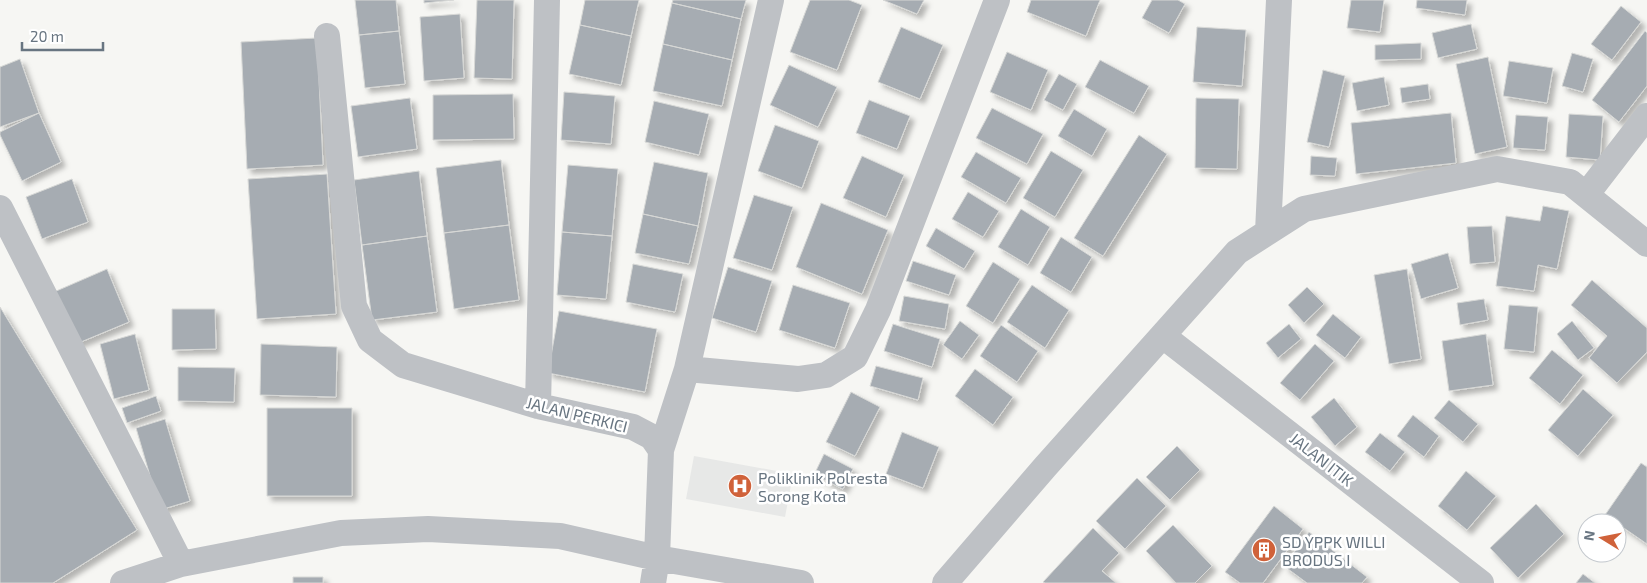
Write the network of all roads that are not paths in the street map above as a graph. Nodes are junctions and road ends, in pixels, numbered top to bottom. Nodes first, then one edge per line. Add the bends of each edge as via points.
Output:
1 (547, 0) edge
2 (771, 0) edge
3 (997, 0) edge
4 (1279, 0) edge
5 (326, 36) dead end
6 (1647, 116) edge
7 (1586, 195) junction
8 (0, 208) edge
9 (1268, 232) junction
10 (1647, 244) edge
11 (1162, 336) junction
12 (687, 369) junction
13 (538, 406) junction
14 (661, 450) junction
15 (181, 564) junction
16 (655, 570) edge
17 (123, 583) edge
18 (801, 583) edge
19 (945, 583) edge
20 (1480, 583) edge

1 - 13 street
2 - 12 street
3 - 12 street via 878,310 855,357 826,375 798,379
4 - 9 street
5 - 13 street, JALAN PERKICI via 354,306 370,340 403,365
6 - 7 street
7 - 9 street via 1570,182 1497,169 1304,209
7 - 10 street
8 - 15 street
9 - 11 street via 1237,252
11 - 19 street
11 - 20 street, JALAN ITIK
12 - 14 street
13 - 14 street, JALAN PERKICI via 633,428 652,437
14 - 16 street
15 - 16 street via 341,533 428,529 560,536
15 - 17 street
16 - 18 street

